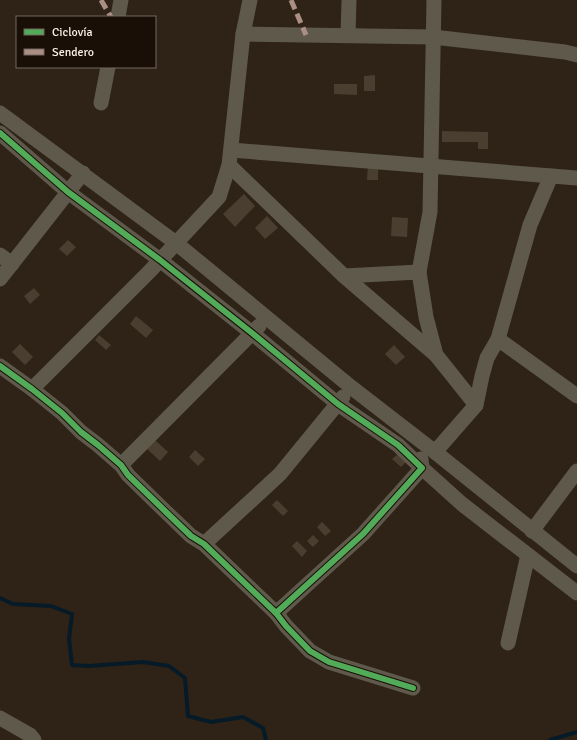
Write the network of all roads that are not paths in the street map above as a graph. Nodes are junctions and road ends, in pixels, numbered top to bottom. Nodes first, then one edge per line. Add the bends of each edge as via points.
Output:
1 (121, 0) edge
2 (250, 0) edge
3 (349, 0) edge
4 (434, 0) edge
5 (118, 16) edge
6 (243, 34) junction
7 (348, 35) junction
8 (433, 37) junction
9 (577, 55) edge
10 (108, 68) edge
11 (101, 103) dead end
12 (0, 113) edge
13 (0, 133) edge
14 (230, 157) junction
15 (432, 166) junction
16 (83, 173) junction
17 (551, 176) junction
18 (577, 178) edge
19 (68, 192) junction
20 (176, 243) junction
21 (6, 259) edge
22 (160, 260) junction
23 (419, 272) junction
24 (344, 276) junction
25 (0, 278) edge
26 (267, 318) junction
27 (252, 333) junction
28 (498, 339) junction
29 (436, 355) junction
30 (0, 366) edge
31 (351, 387) junction
32 (32, 389) junction
33 (577, 396) edge
34 (338, 404) junction
35 (476, 405) junction
36 (417, 438) junction
37 (435, 452) junction
38 (121, 465) junction
39 (422, 468) junction
40 (577, 471) edge
41 (532, 531) junction
42 (204, 544) junction
43 (528, 555) junction
44 (577, 566) edge
45 (577, 593) edge
46 (276, 613) junction
47 (508, 643) dead end
48 (413, 688) dead end
49 (0, 718) edge
50 (34, 740) edge

1 - 5 street
2 - 6 street
3 - 7 street
4 - 8 street
6 - 7 street
6 - 14 street
7 - 8 street
8 - 9 street
8 - 15 street
10 - 11 street
12 - 16 street
13 - 19 street
14 - 15 street
14 - 20 street via 219,197
14 - 24 street
15 - 17 street
15 - 23 street via 430,212
16 - 19 street
16 - 20 street
17 - 18 street
17 - 28 street via 530,225
19 - 21 street
19 - 22 street
20 - 22 street
20 - 26 street
21 - 25 street
22 - 27 street
22 - 32 street
23 - 24 street
23 - 29 street via 426,317
24 - 29 street
26 - 27 street
26 - 31 street
27 - 34 street
27 - 38 street
28 - 33 street
28 - 35 street via 487,358
29 - 35 street
30 - 32 street
31 - 34 street
31 - 36 street
32 - 38 street
34 - 39 street via 398,445
34 - 42 street via 280,474
35 - 37 street
36 - 37 street
36 - 39 street
37 - 41 street
38 - 42 street via 166,512
39 - 43 street via 462,504
39 - 46 street via 363,534
40 - 41 street
41 - 44 street
42 - 46 street
43 - 45 street
43 - 47 street
46 - 48 street via 310,651 330,662
49 - 50 street via 30,735

